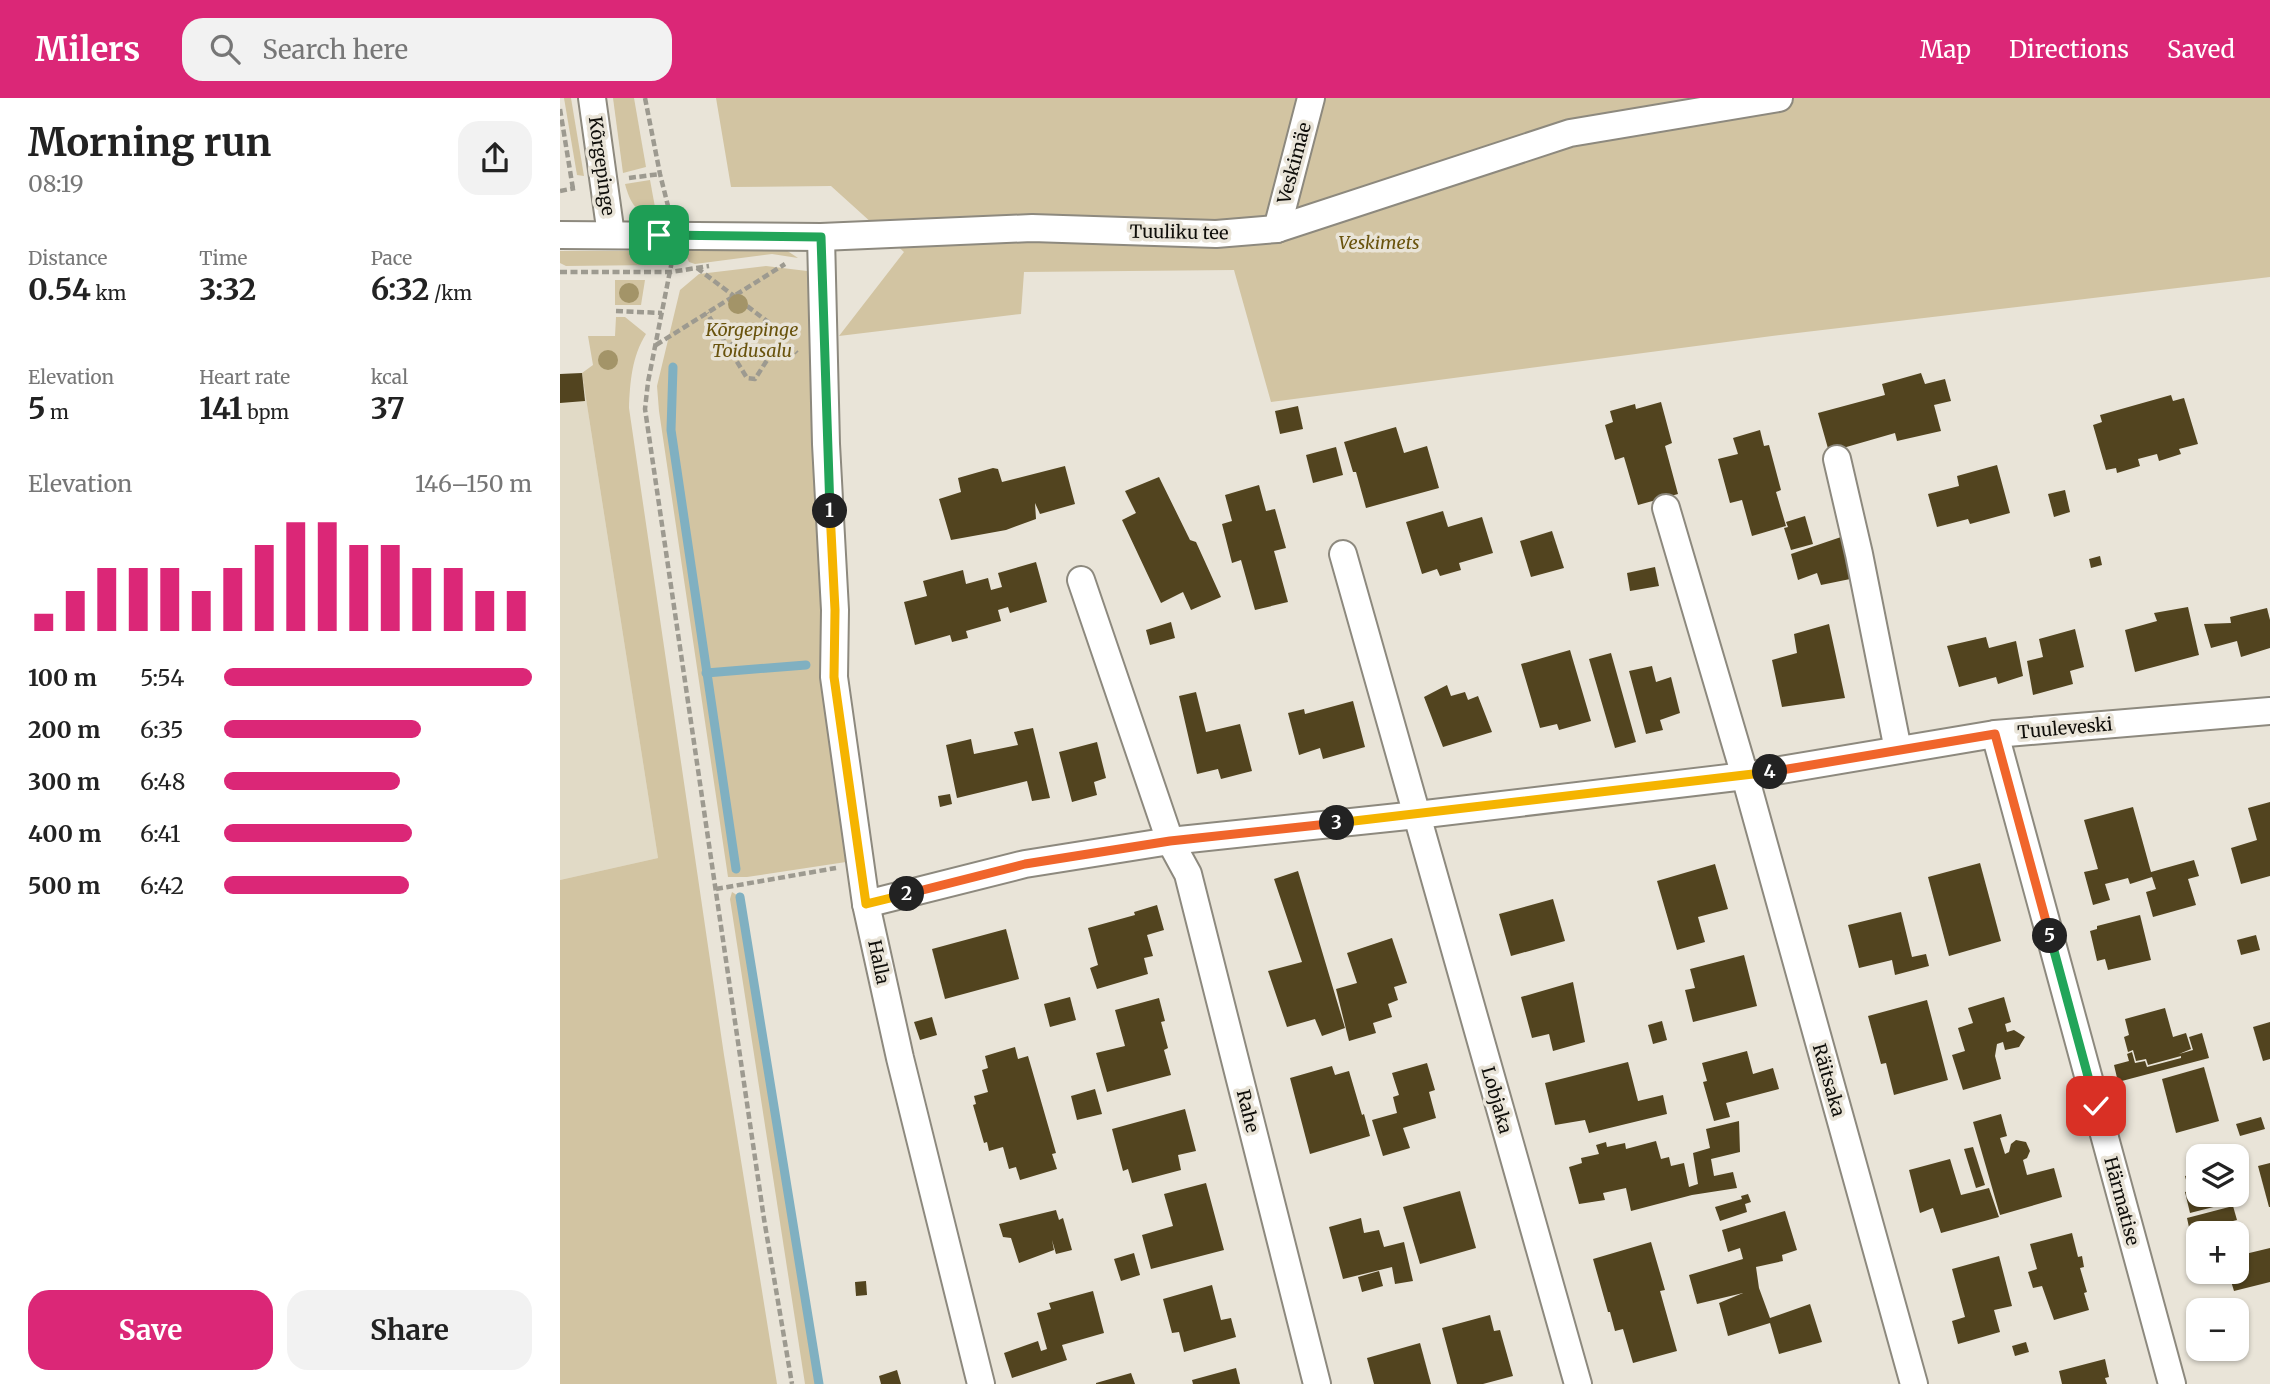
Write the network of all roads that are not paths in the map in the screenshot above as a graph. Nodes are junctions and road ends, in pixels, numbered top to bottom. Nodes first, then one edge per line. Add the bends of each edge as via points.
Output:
1 (592, 98) edge
2 (1311, 98) edge
3 (1779, 98) edge
4 (1277, 229) junction
5 (611, 235) junction
6 (560, 236) edge
7 (821, 237) junction
8 (1837, 459) dead end
9 (1666, 508) dead end
10 (1343, 554) dead end
11 (1081, 580) dead end
12 (2270, 711) edge
13 (1995, 734) junction
14 (1898, 750) junction
15 (1745, 776) junction
16 (1417, 815) junction
17 (1170, 841) junction
18 (866, 904) junction
19 (981, 1384) edge
20 (1317, 1384) edge
21 (1578, 1384) edge
22 (1914, 1384) edge
23 (2172, 1384) edge

1 - 5 street, Kõrgepinge
2 - 4 street, Veskimäe
3 - 4 street, Tuuliku tee via 1570,133
4 - 7 street, Tuuliku tee via 1216,234 1032,228
5 - 6 street, Tuuliku tee
5 - 7 street, Tuuliku tee
7 - 18 street, Halla via 834,677
8 - 14 street
9 - 15 street, Räitsaka
10 - 16 street, Lobjaka
11 - 17 street, Rahe
12 - 13 street, Tuuleveski
13 - 14 street, Tuuleveski
13 - 23 street, Härmatise
14 - 15 street, Tuuleveski
15 - 16 street, Tuuleveski
15 - 22 street, Räitsaka
16 - 17 street, Tuuleveski
16 - 21 street, Lobjaka
17 - 18 street, Tuuleveski via 1025,864
17 - 20 street, Rahe via 1188,874
18 - 19 street, Halla

